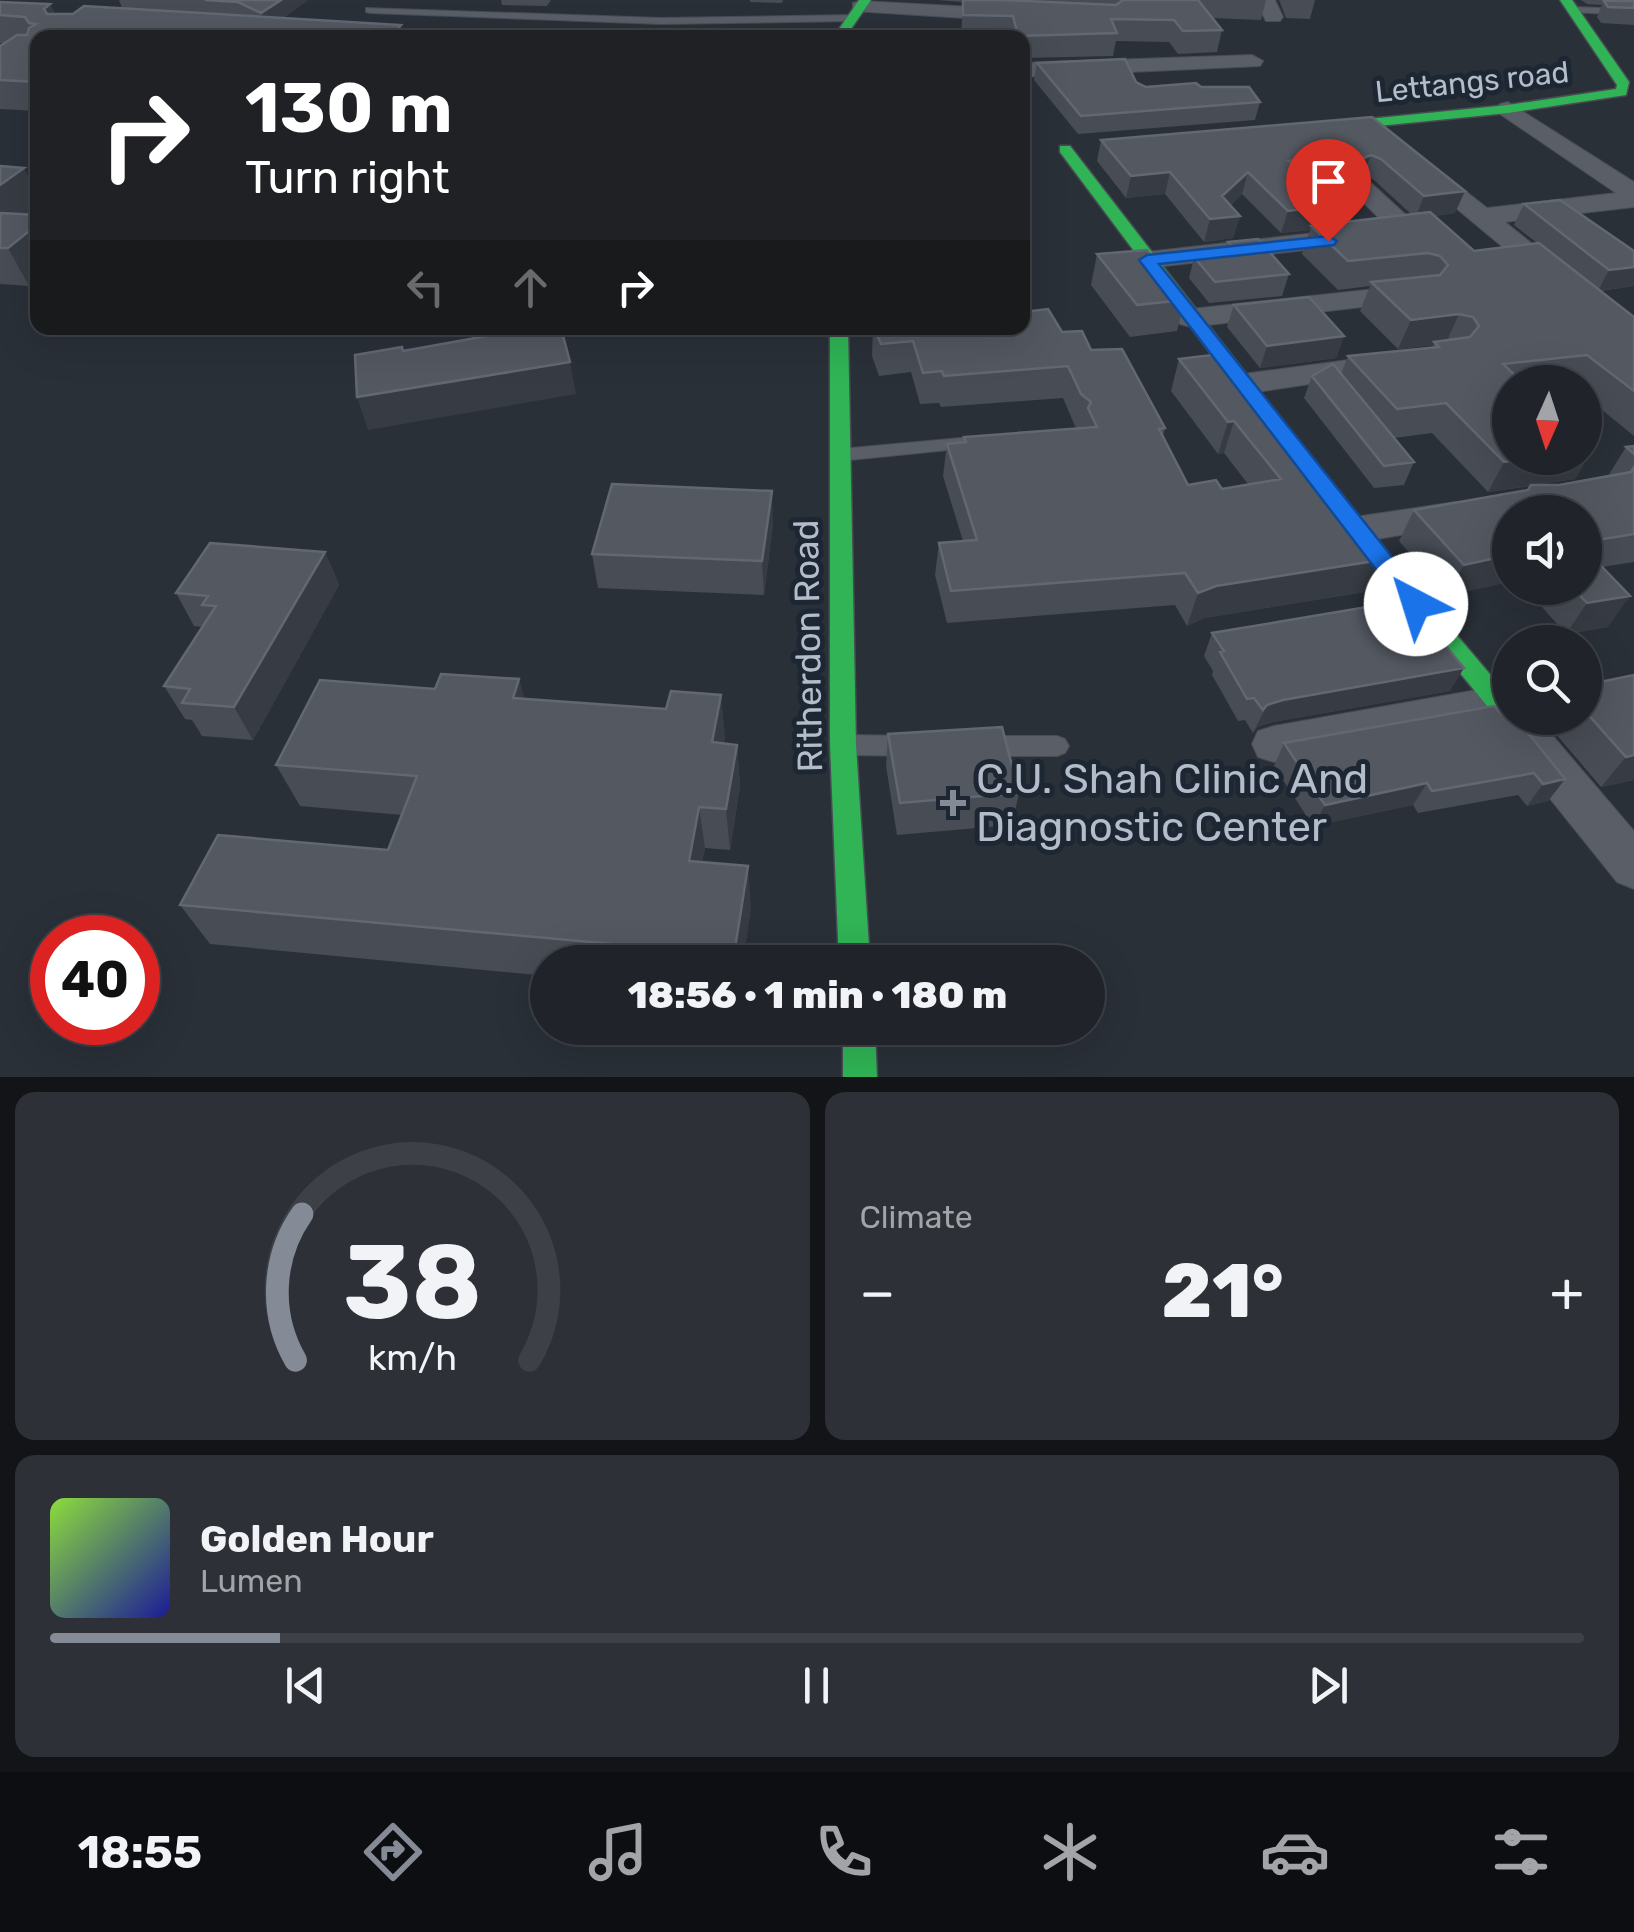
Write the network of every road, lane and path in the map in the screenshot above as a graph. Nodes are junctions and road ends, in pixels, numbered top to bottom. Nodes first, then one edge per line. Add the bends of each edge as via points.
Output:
1 (1570, 5) edge
2 (370, 10) dead end
3 (1634, 12) edge
4 (1026, 15) edge
5 (855, 16) edge
6 (1252, 61) dead end
7 (1030, 70) edge
8 (1629, 85) edge
9 (1508, 109) junction
10 (1366, 124) junction
11 (1292, 130) edge
12 (1037, 152) dead end
13 (1634, 169) edge
14 (1603, 173) junction
15 (1362, 188) dead end
16 (1634, 196) edge
17 (1481, 217) junction
18 (1147, 260) junction
19 (1417, 294) edge
20 (1191, 318) junction
21 (839, 337) edge
22 (1634, 340) edge
23 (875, 343) edge
24 (1427, 358) edge
25 (1243, 384) junction
26 (998, 441) edge
27 (840, 456) junction
28 (1485, 509) edge
29 (1355, 530) junction
30 (1492, 698) edge
31 (1492, 714) edge
32 (1526, 735) edge
33 (1274, 744) dead end
34 (843, 745) junction
35 (1057, 746) dead end
36 (1634, 868) edge
37 (854, 945) edge
38 (859, 1045) edge
39 (860, 1077) edge

1 - 3 lane
1 - 8 street, Lettangs road
2 - 5 lane via 661,21
4 - 5 street
6 - 7 street
8 - 9 street, Lettangs road via 1614,95
9 - 10 street, Lettangs road
9 - 14 street
10 - 11 street, Lettangs road
10 - 17 street
12 - 18 street via 1075,148
13 - 14 street
14 - 16 street
15 - 18 street via 1407,231
16 - 17 street
17 - 22 street
18 - 20 street
19 - 20 street
20 - 25 street
21 - 23 street
21 - 27 street, Ritherdon Road
24 - 25 street
25 - 29 street
26 - 27 lane
27 - 34 street, Ritherdon Road
28 - 29 street
29 - 30 street via 1396,606
31 - 33 street
32 - 36 street
34 - 35 lane
34 - 37 street, Ritherdon Road
38 - 39 street

